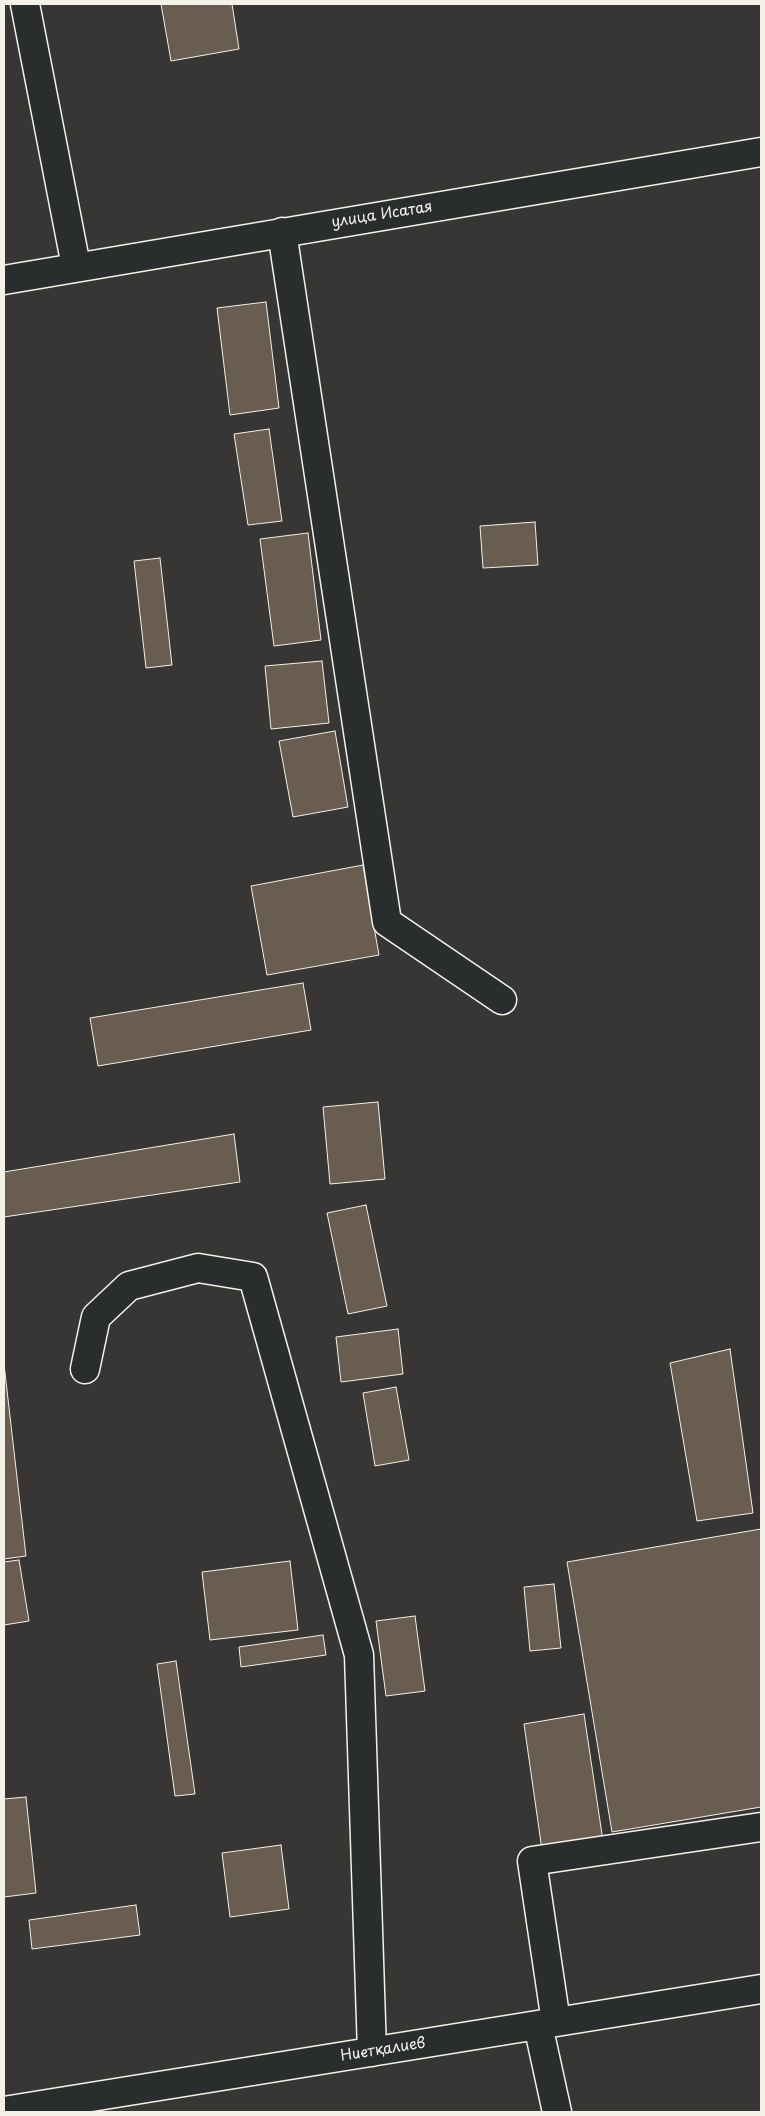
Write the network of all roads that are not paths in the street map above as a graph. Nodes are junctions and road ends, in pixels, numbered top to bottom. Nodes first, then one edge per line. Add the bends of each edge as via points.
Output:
1 (25, 4) edge
2 (761, 152) edge
3 (282, 232) junction
4 (76, 266) junction
5 (4, 280) edge
6 (502, 1000) dead end
7 (85, 1370) dead end
8 (761, 1827) edge
9 (761, 1989) edge
10 (547, 2024) junction
11 (372, 2052) junction
12 (57, 2107) edge
13 (4, 2111) edge
14 (557, 2112) edge

1 - 4 street
2 - 3 street, улица Исатая
3 - 4 street, улица Исатая
3 - 6 street via 387,922
4 - 5 street, улица Исатая
7 - 11 street via 96,1317 129,1286 198,1268 253,1277 359,1655
8 - 10 street via 532,1861
9 - 10 street, Ниетқалиев
10 - 11 street, Ниетқалиев
10 - 14 street
11 - 12 street, Ниетқалиев
12 - 13 street, Ниетқалиев

